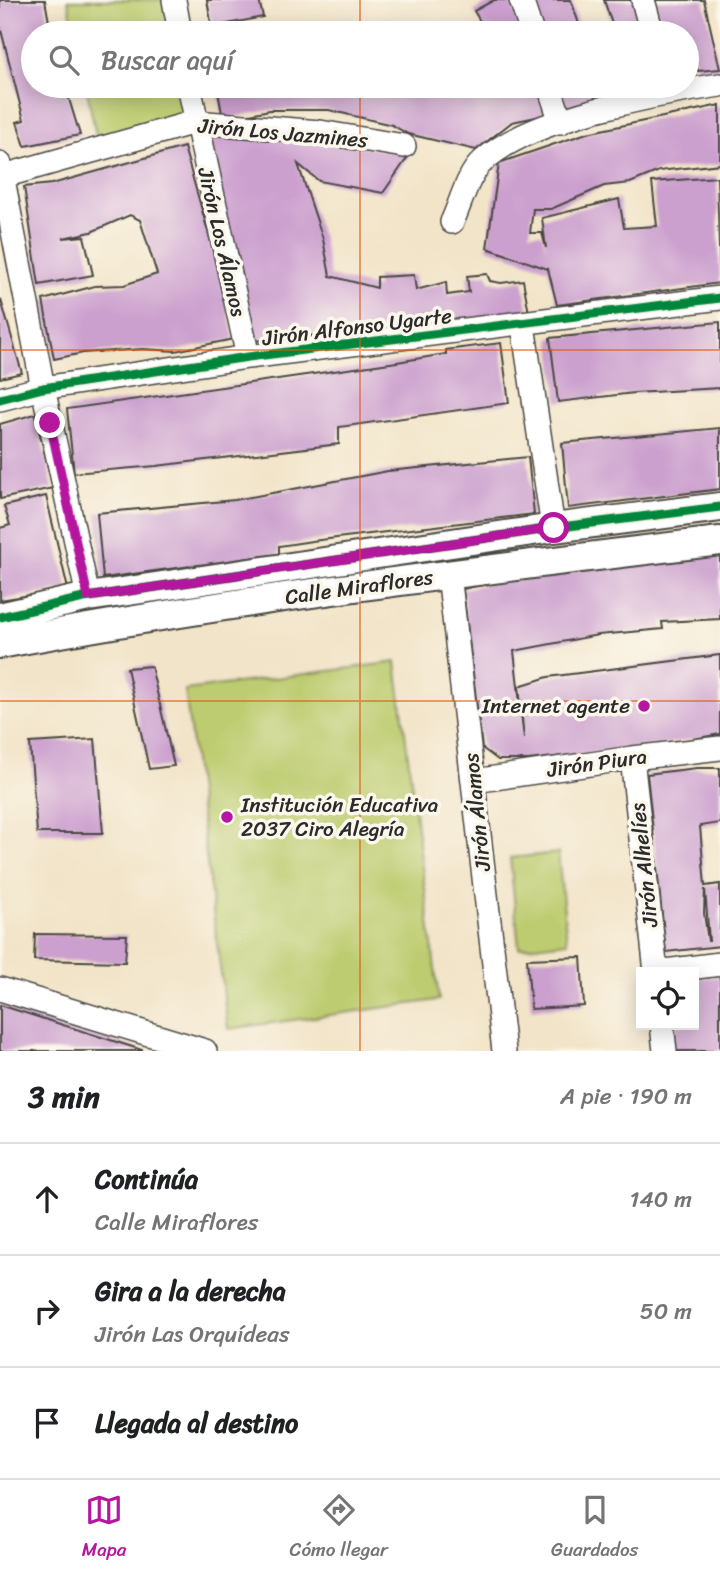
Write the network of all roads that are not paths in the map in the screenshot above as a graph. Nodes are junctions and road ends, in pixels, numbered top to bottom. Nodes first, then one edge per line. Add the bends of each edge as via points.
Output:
1 (174, 0) edge
2 (521, 0) edge
3 (643, 0) edge
4 (178, 21) edge
5 (527, 21) edge
6 (649, 21) edge
7 (720, 85) edge
8 (699, 87) edge
9 (191, 98) edge
10 (553, 98) edge
11 (638, 98) edge
12 (195, 122) junction
13 (561, 122) junction
14 (404, 146) dead end
15 (1, 173) edge
16 (452, 222) dead end
17 (720, 298) edge
18 (523, 325) junction
19 (248, 357) junction
20 (43, 388) junction
21 (0, 399) edge
22 (720, 507) edge
23 (554, 528) junction
24 (720, 541) edge
25 (449, 574) junction
26 (88, 597) junction
27 (0, 617) edge
28 (0, 644) edge
29 (720, 748) edge
30 (632, 758) junction
31 (474, 781) junction
32 (720, 964) edge
33 (655, 967) edge
34 (696, 967) edge
35 (0, 989) edge
36 (663, 1030) edge
37 (205, 1051) edge
38 (503, 1051) edge
39 (665, 1051) edge

1 - 4 street
2 - 5 street
3 - 6 street
7 - 8 street
9 - 12 street, Jirón Los Álamos
10 - 13 street
11 - 13 street
12 - 14 street, Jirón Los Jazmines via 320,132
12 - 15 street, Jirón Los Jazmines
12 - 19 street, Jirón Los Álamos
13 - 16 street via 504,145 483,160
15 - 20 street
17 - 18 street, Jirón Alfonso Ugarte
18 - 19 street, Jirón Alfonso Ugarte
18 - 23 street
19 - 20 street, Jirón Alfonso Ugarte
20 - 21 street, Jirón Alfonso Ugarte
20 - 26 street
22 - 23 street, Calle Miraflores
23 - 26 street, Calle Miraflores
24 - 25 street, Calle Miraflores
25 - 28 street, Calle Miraflores
25 - 31 street, Jirón Álamos
26 - 27 street, Calle Miraflores
29 - 30 street, Jirón Piura
30 - 31 street, Jirón Piura
30 - 33 street, Jirón Alhelíes
31 - 38 street, Jirón Álamos
32 - 34 street
35 - 37 street
36 - 39 street

